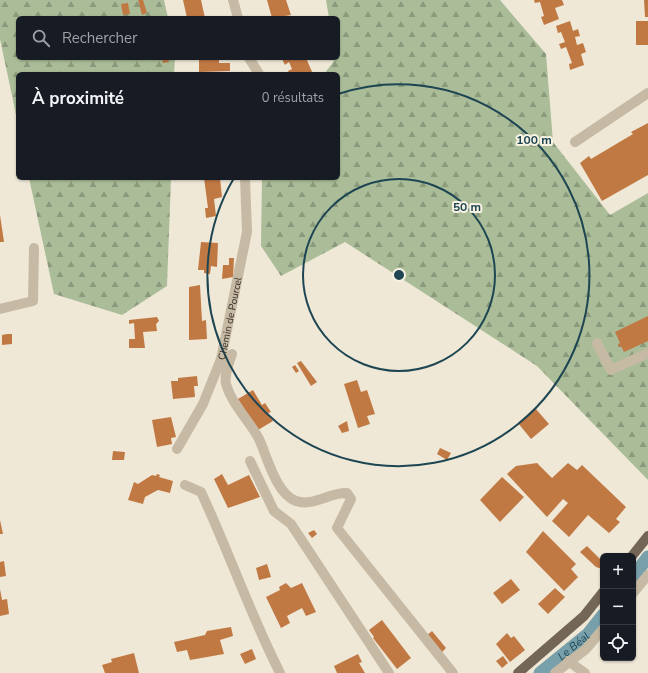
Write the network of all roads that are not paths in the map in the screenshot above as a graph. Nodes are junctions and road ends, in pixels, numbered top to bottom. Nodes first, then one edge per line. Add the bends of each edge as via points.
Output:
1 (233, 0) edge
2 (237, 16) edge
3 (250, 60) edge
4 (258, 72) edge
5 (648, 92) edge
6 (575, 142) dead end
7 (245, 180) edge
8 (34, 248) dead end
9 (0, 309) edge
10 (597, 343) dead end
11 (648, 353) edge
12 (232, 354) dead end
13 (177, 449) dead end
14 (250, 461) dead end
15 (185, 485) dead end
16 (648, 536) edge
17 (634, 553) edge
18 (648, 575) edge
19 (636, 590) edge
20 (600, 596) edge
21 (600, 633) edge
22 (568, 661) junction
23 (280, 673) edge
24 (390, 673) edge
25 (453, 673) edge
26 (518, 673) edge
27 (554, 673) edge
28 (585, 673) edge

1 - 2 street
3 - 4 street
5 - 6 street
7 - 13 street, Chemin de Pourcel via 246,232 221,358 203,404
8 - 9 street via 33,301
10 - 11 street via 611,370
12 - 25 street via 226,370 226,383 236,406 259,440 267,464 282,489 296,501 311,502 339,492 347,493 351,499 337,528
14 - 24 street via 274,511 291,524
15 - 23 street via 201,492 252,614
16 - 17 main road
18 - 19 street
20 - 26 main road via 584,616
21 - 22 street via 586,649
22 - 27 street
22 - 28 street

